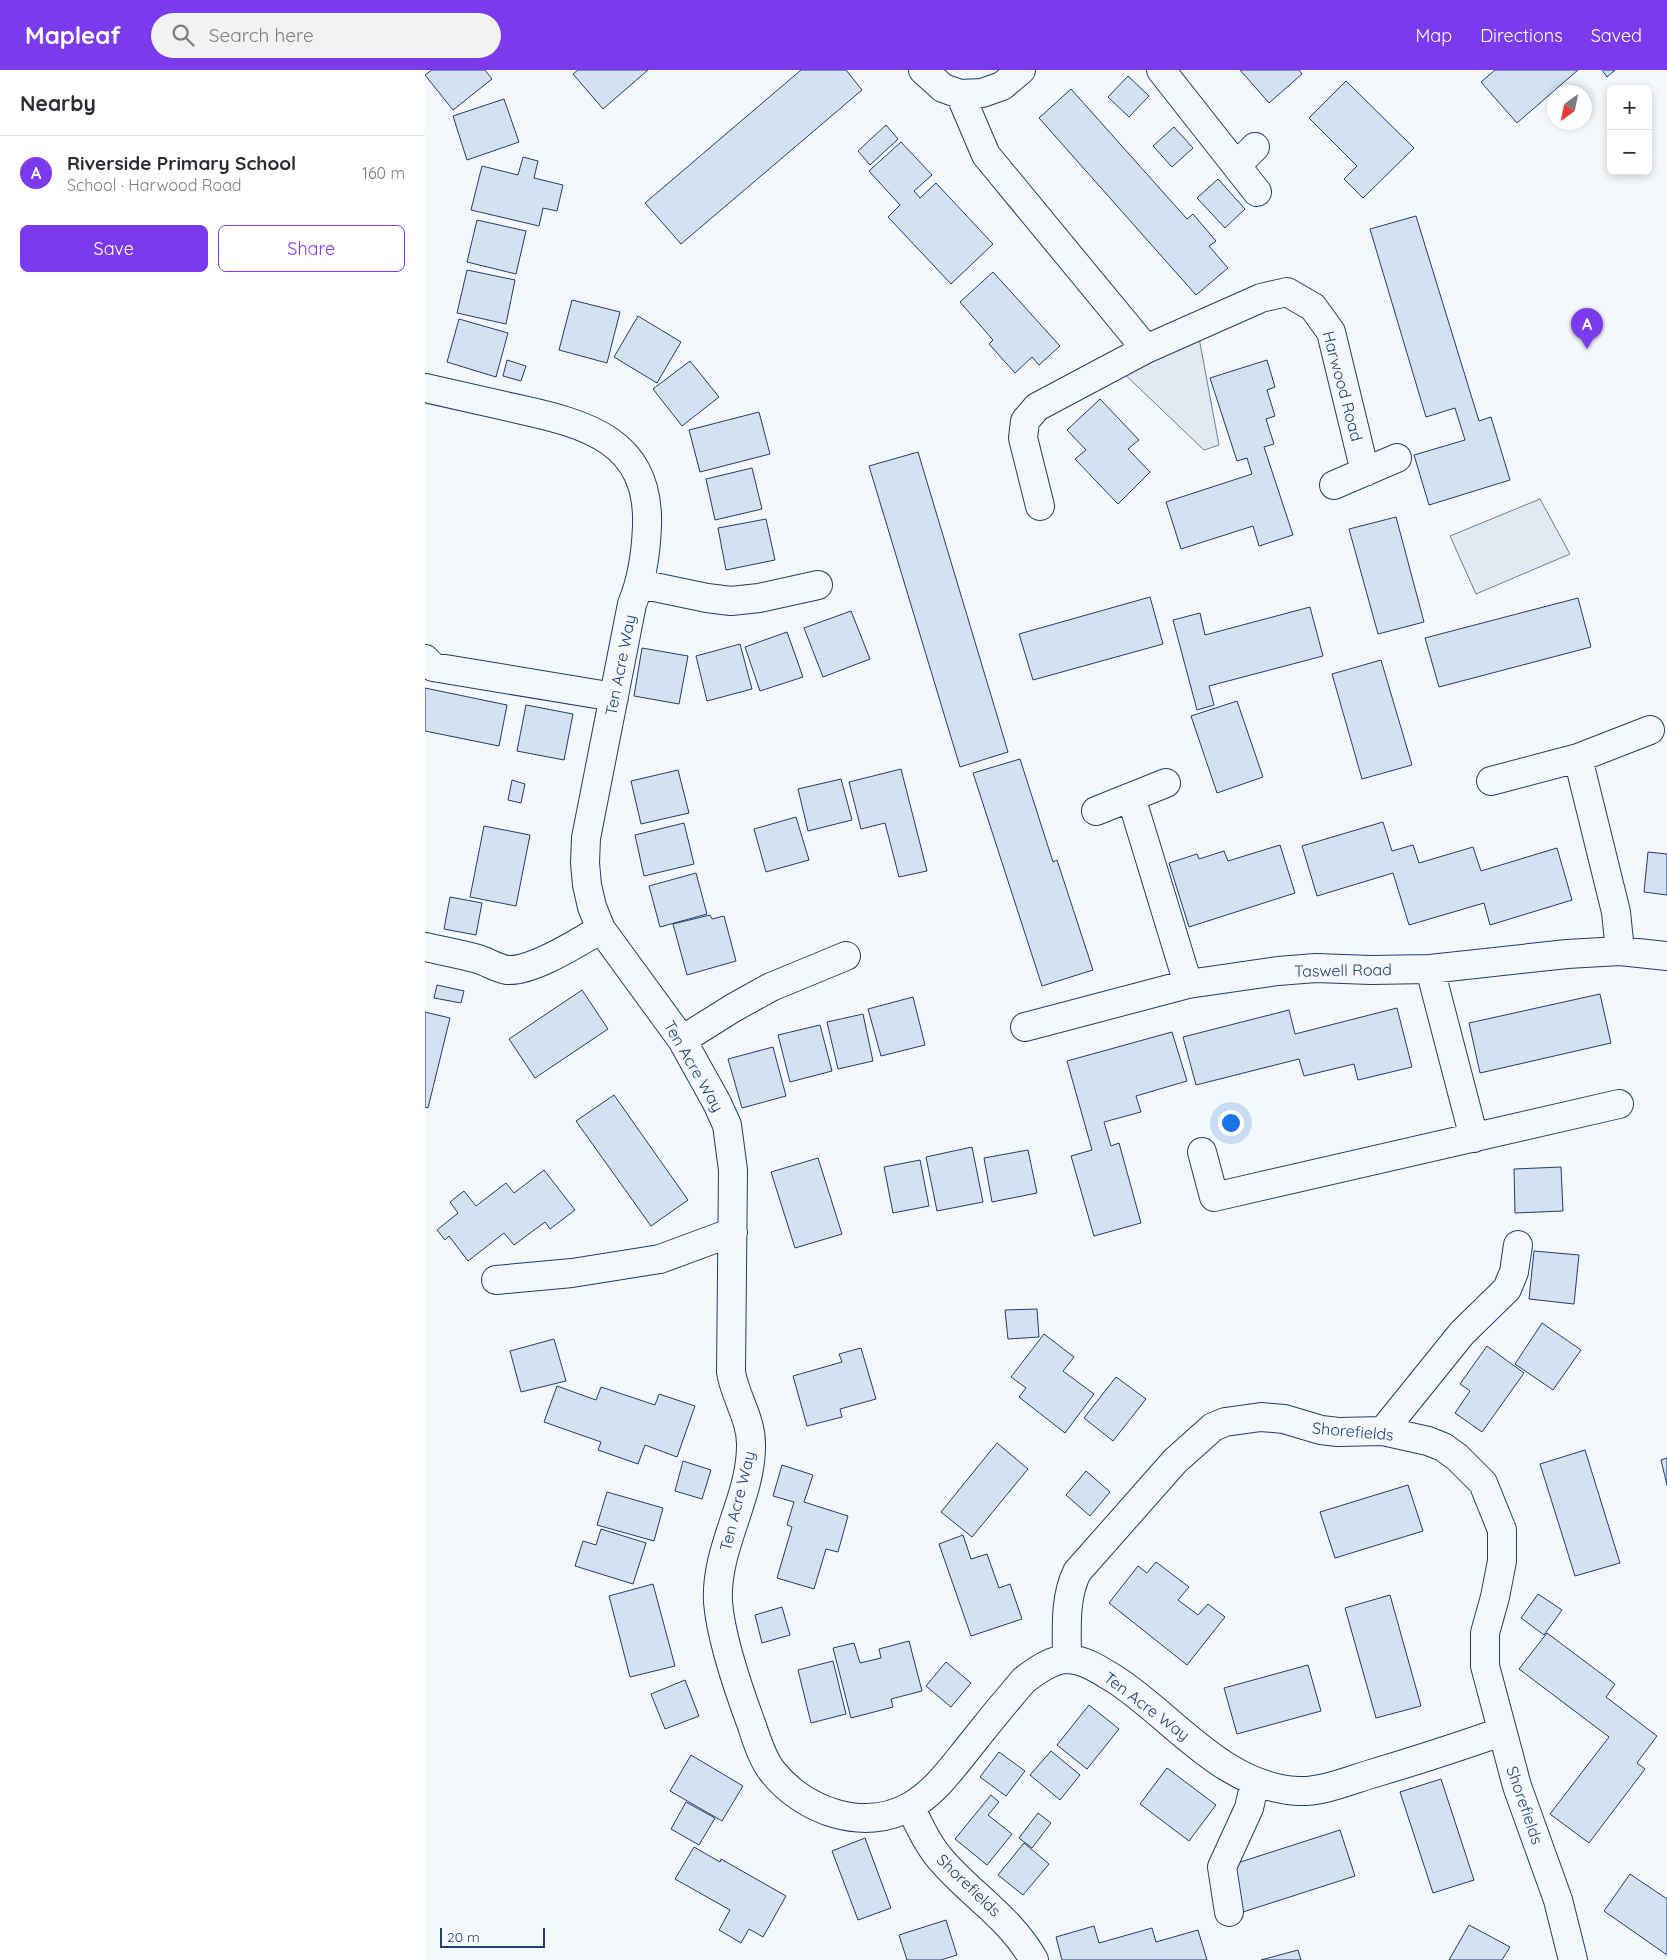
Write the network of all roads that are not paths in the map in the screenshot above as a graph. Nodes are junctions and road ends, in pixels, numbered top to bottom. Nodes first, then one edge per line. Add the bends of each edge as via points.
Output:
1 (923, 70) edge
2 (1021, 70) edge
3 (1161, 70) edge
4 (960, 94) junction
5 (1257, 192) dead end
6 (1146, 349) junction
7 (425, 388) edge
8 (1397, 458) dead end
9 (1365, 472) junction
10 (1334, 485) dead end
11 (1041, 506) dead end
12 (640, 584) junction
13 (818, 585) dead end
14 (425, 659) edge
15 (614, 697) junction
16 (1650, 730) dead end
17 (1578, 758) junction
18 (1491, 781) dead end
19 (1166, 783) dead end
20 (1131, 797) junction
21 (1096, 810) dead end
22 (601, 929) junction
23 (425, 947) edge
24 (1620, 951) junction
25 (846, 956) dead end
26 (1667, 956) edge
27 (1430, 969) junction
28 (1188, 984) junction
29 (1025, 1027) dead end
30 (682, 1040) junction
31 (1619, 1104) dead end
32 (1474, 1138) junction
33 (1202, 1152) dead end
34 (733, 1232) junction
35 (1518, 1245) dead end
36 (496, 1280) dead end
37 (1383, 1431) junction
38 (1067, 1659) junction
39 (1501, 1732) junction
40 (1255, 1782) junction
41 (910, 1807) junction
42 (1229, 1912) dead end
43 (1034, 1960) edge
44 (1574, 1960) edge

1 - 4 street via 943,88
2 - 4 street via 1002,86 982,93
3 - 5 street via 1246,156
4 - 6 street via 986,155
6 - 9 street, Harwood Road via 1261,298 1287,292 1313,307 1331,332
6 - 11 street, Harwood Road via 1037,407 1025,421 1023,438
7 - 12 street, Ten Acre Way via 557,418 601,434 617,448 632,463 646,496 647,535
8 - 9 street
9 - 10 street
12 - 13 street via 731,601
12 - 15 street, Ten Acre Way via 632,604
14 - 15 street via 433,667
15 - 22 street, Ten Acre Way via 585,854 587,885
16 - 17 street
17 - 18 street
17 - 24 street via 1616,912
19 - 20 street
20 - 21 street
20 - 28 street
22 - 23 street via 533,965 515,969 503,969 478,959
22 - 30 street, Ten Acre Way
24 - 26 street, Taswell Road
24 - 27 street, Taswell Road
25 - 30 street via 771,987
27 - 28 street, Taswell Road via 1316,968
27 - 32 street
28 - 29 street, Taswell Road
30 - 34 street, Ten Acre Way via 727,1125 733,1170
31 - 32 street
32 - 33 street via 1214,1197
34 - 36 street via 661,1258 572,1273
34 - 41 street, Ten Acre Way via 731,1372 734,1388 748,1420 751,1445 746,1479 725,1548 718,1601 743,1701 771,1770 783,1784 812,1805 849,1817 892,1814
35 - 37 street via 1514,1272 1507,1289 1462,1333
37 - 38 street, Shorefields via 1338,1432 1261,1417 1238,1419 1213,1427 1175,1461 1077,1572 1068,1602
37 - 39 street, Shorefields via 1443,1447 1483,1484 1494,1506 1502,1530 1503,1546 1485,1633 1485,1666
38 - 40 street, Ten Acre Way via 1084,1662 1134,1692 1207,1753
38 - 41 street, Ten Acre Way via 1041,1668 1024,1680 943,1779
39 - 40 street, Ten Acre Way via 1330,1787 1299,1791
39 - 44 street, Shorefields via 1558,1900
40 - 42 street via 1249,1808 1222,1867
41 - 43 street, Shorefields via 927,1841 942,1861 1007,1922

